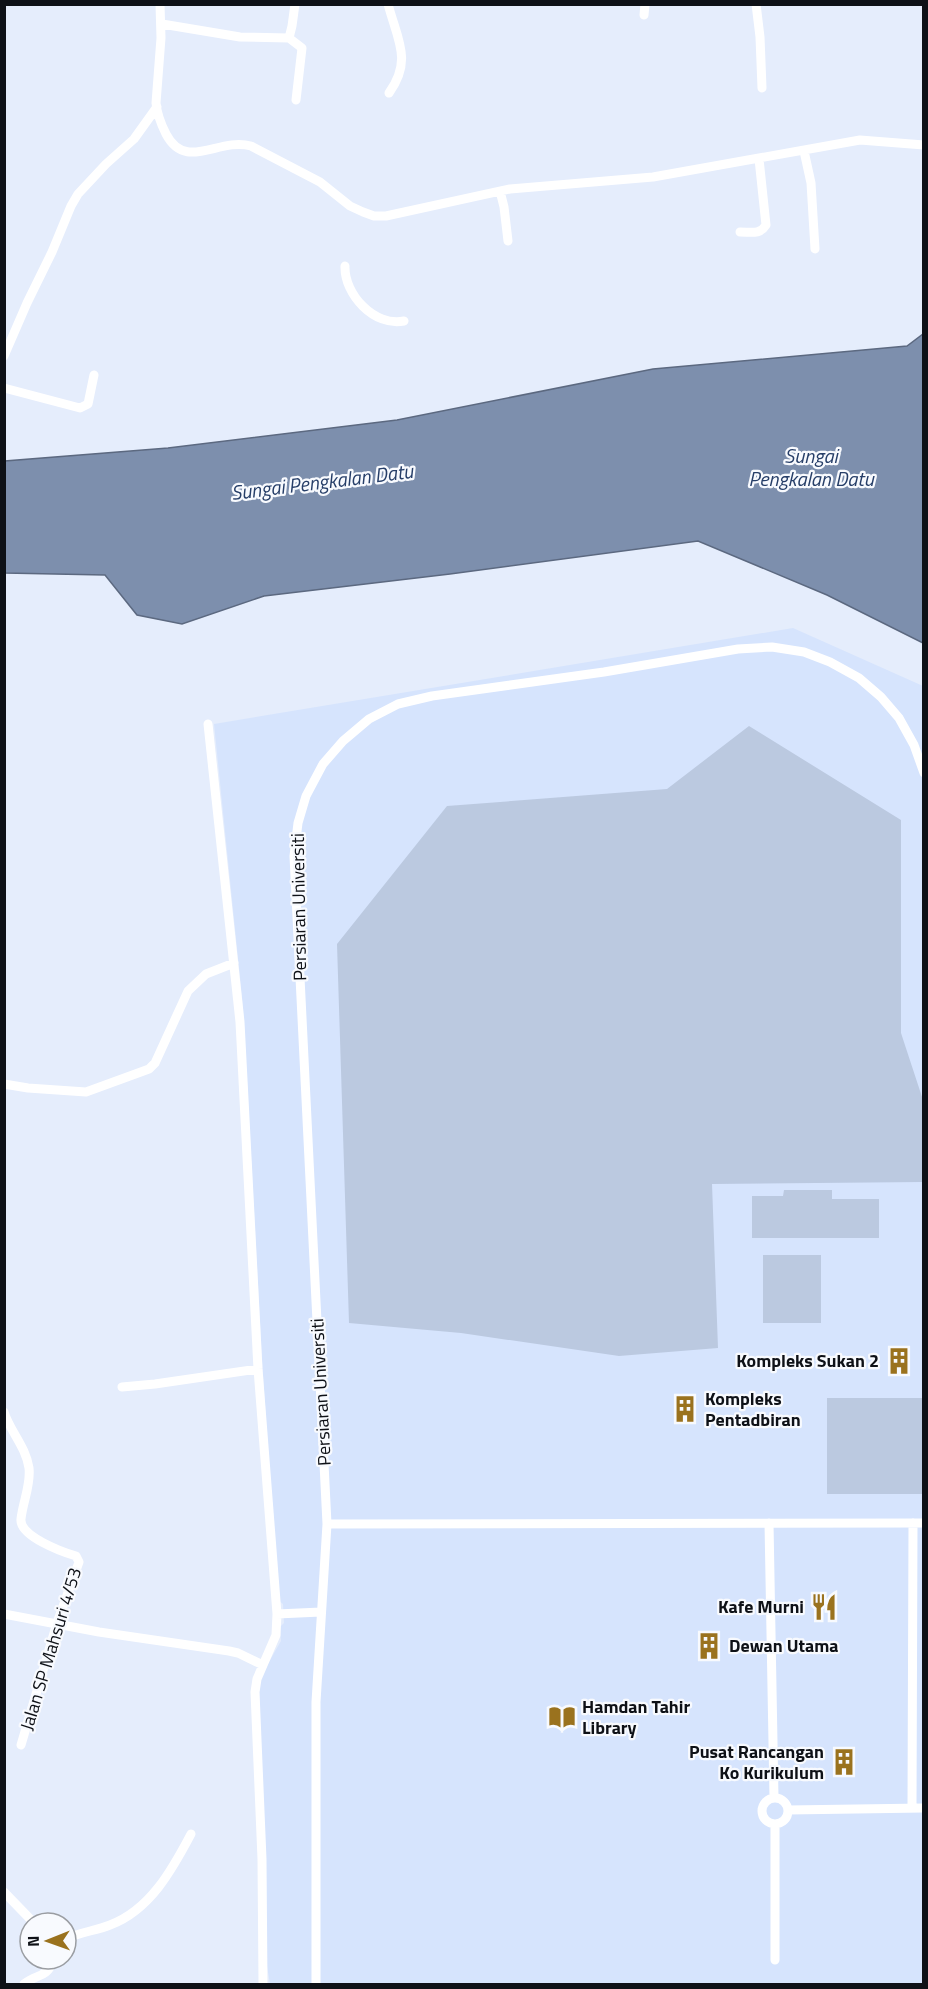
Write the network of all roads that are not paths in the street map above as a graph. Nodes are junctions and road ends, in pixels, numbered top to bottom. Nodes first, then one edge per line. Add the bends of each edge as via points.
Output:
1 (160, 4) edge
2 (295, 4) edge
3 (388, 4) edge
4 (645, 4) edge
5 (756, 4) edge
6 (644, 15) dead end
7 (162, 24) junction
8 (289, 38) junction
9 (762, 88) dead end
10 (389, 93) dead end
11 (296, 100) dead end
12 (157, 107) junction
13 (924, 145) edge
14 (804, 151) junction
15 (759, 159) junction
16 (500, 191) junction
17 (740, 232) dead end
18 (508, 242) dead end
19 (815, 249) dead end
20 (345, 266) dead end
21 (404, 321) dead end
22 (4, 356) edge
23 (94, 375) dead end
24 (4, 388) edge
25 (208, 724) dead end
26 (924, 773) edge
27 (234, 963) junction
28 (4, 1084) edge
29 (258, 1369) junction
30 (122, 1387) dead end
31 (4, 1412) edge
32 (769, 1523) junction
33 (913, 1523) junction
34 (924, 1523) edge
35 (327, 1524) junction
36 (321, 1612) junction
37 (4, 1614) edge
38 (277, 1614) junction
39 (57, 1623) junction
40 (263, 1665) junction
41 (21, 1745) dead end
42 (774, 1798) junction
43 (912, 1808) junction
44 (924, 1808) edge
45 (788, 1810) junction
46 (775, 1824) junction
47 (191, 1834) dead end
48 (4, 1892) edge
49 (22, 1911) edge
50 (78, 1933) edge
51 (775, 1960) dead end
52 (48, 1971) edge
53 (24, 1984) edge
54 (263, 1984) edge
55 (316, 1984) edge

1 - 7 street
2 - 8 street
3 - 10 street via 402,59 400,74
4 - 6 street
5 - 9 street
7 - 8 street via 240,37
7 - 12 street
8 - 11 street via 302,48
12 - 16 street via 157,114 177,149 185,153 230,144 251,146 320,182 350,206 374,216 401,214
12 - 22 street via 134,139 92,177 70,206
13 - 14 street via 860,140
14 - 15 street
14 - 19 street via 811,183
15 - 16 street via 653,177
15 - 17 street via 766,225 763,231
16 - 18 street
20 - 21 street via 346,283 366,309 386,322
23 - 24 street via 88,404 80,408
25 - 27 street
26 - 35 street, Persiaran Universiti via 899,718 859,678 813,656 771,647 738,649 398,704 369,719 323,764 303,805 294,856
27 - 28 street via 206,974 188,991 149,1069 86,1092
27 - 29 street
29 - 30 street
29 - 38 street
31 - 39 street, Jalan SP Mahsuri 4/53 via 29,1466 23,1529 76,1556 79,1562
32 - 33 street
32 - 35 street
32 - 42 street
33 - 34 street
33 - 43 street
35 - 36 street, Persiaran Universiti
36 - 38 street
36 - 55 street, Persiaran Universiti via 316,1702
37 - 39 street
38 - 40 street via 276,1635
39 - 40 street via 229,1651
39 - 41 street, Jalan SP Mahsuri 4/53
40 - 54 street via 255,1692
42 - 45 street via 782,1799
42 - 46 street via 766,1802 763,1814
43 - 44 street
43 - 45 street
45 - 46 street via 783,1821
46 - 51 street
47 - 50 street via 171,1870 141,1907 112,1925
48 - 49 street
52 - 53 street

